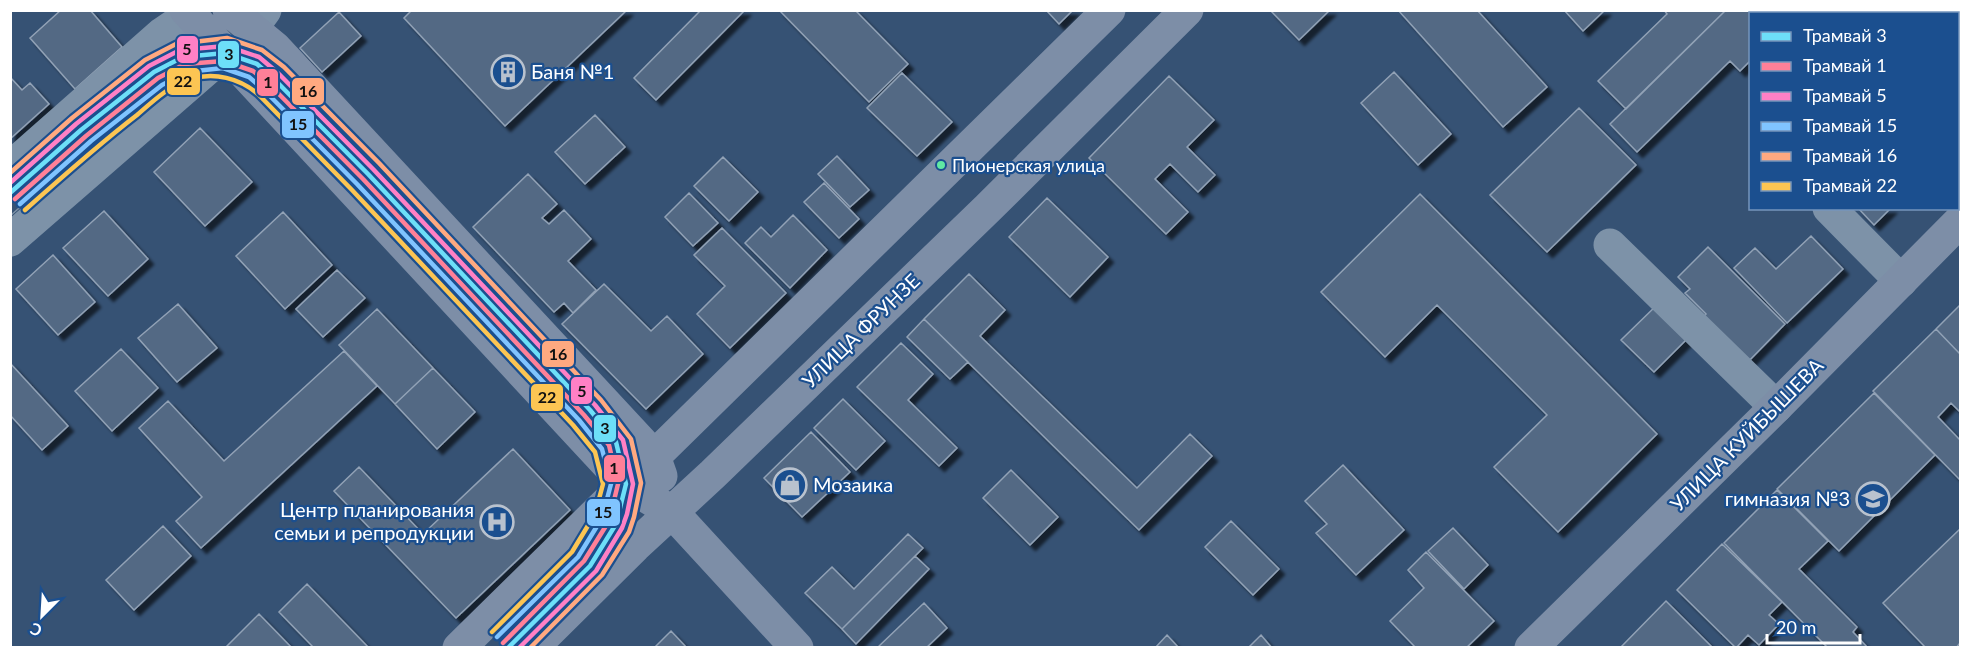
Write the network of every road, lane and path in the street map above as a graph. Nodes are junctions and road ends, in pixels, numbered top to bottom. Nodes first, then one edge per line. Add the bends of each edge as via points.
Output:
1 (1109, 10) edge
2 (1187, 10) edge
3 (191, 12) edge
4 (249, 16) edge
5 (225, 53) junction
6 (10, 168) edge
7 (1831, 210) edge
8 (1960, 221) edge
9 (10, 240) edge
10 (1610, 245) dead end
11 (1901, 281) junction
12 (1776, 406) junction
13 (654, 456) junction
14 (626, 484) junction
15 (672, 512) junction
16 (459, 648) edge
17 (532, 648) edge
18 (797, 648) edge
19 (1532, 648) edge

1 - 13 main road
2 - 15 main road, УЛИЦА ФРУНЗЕ
3 - 5 main road
3 - 6 street
4 - 5 main road
4 - 13 main road
5 - 9 street
5 - 14 main road
7 - 11 street
8 - 11 main road, УЛИЦА КУЙБЫШЕВА
10 - 12 street
11 - 12 main road, УЛИЦА КУЙБЫШЕВА
12 - 19 main road, УЛИЦА КУЙБЫШЕВА
13 - 14 main road
13 - 15 main road
14 - 15 main road
14 - 16 main road
15 - 17 main road, УЛИЦА ФРУНЗЕ
15 - 18 main road

